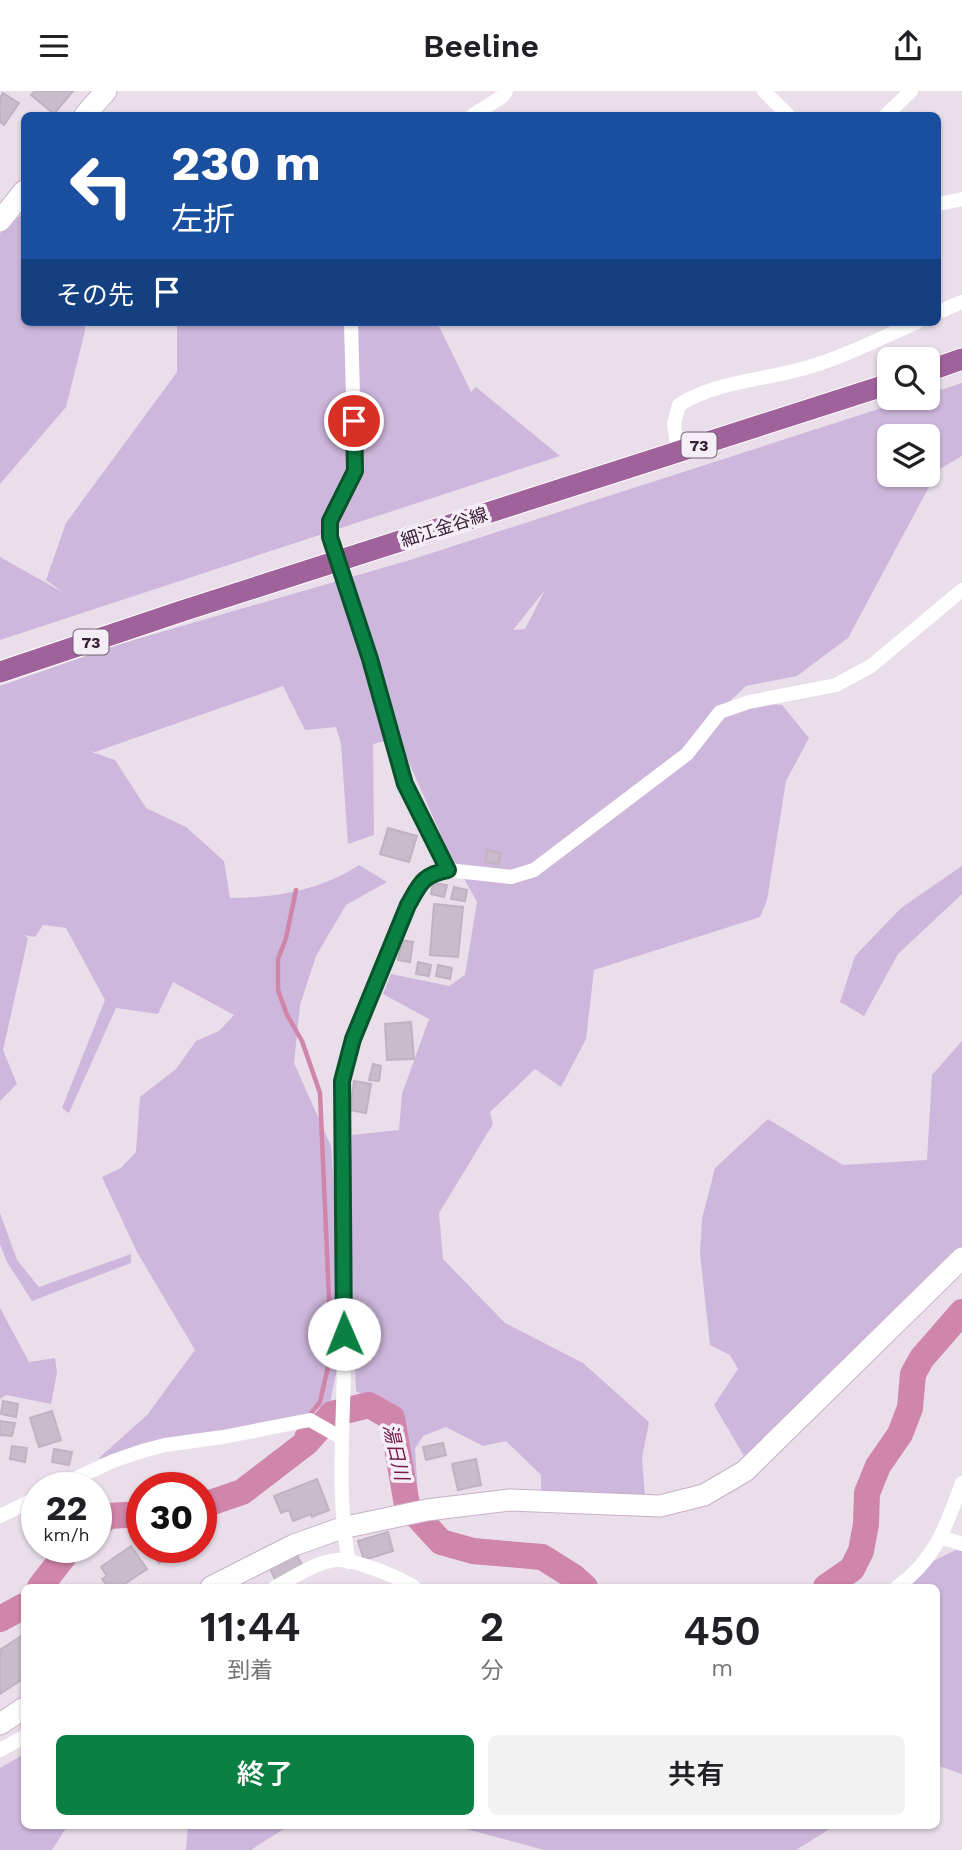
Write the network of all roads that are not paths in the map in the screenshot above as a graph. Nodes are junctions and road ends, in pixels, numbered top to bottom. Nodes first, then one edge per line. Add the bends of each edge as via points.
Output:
1 (106, 91) edge
2 (506, 91) edge
3 (764, 91) edge
4 (911, 91) edge
5 (88, 112) edge
6 (477, 112) edge
7 (785, 112) edge
8 (889, 112) edge
9 (21, 195) edge
10 (962, 199) edge
11 (941, 203) edge
12 (0, 221) edge
13 (962, 302) edge
14 (941, 311) edge
15 (351, 326) edge
16 (908, 326) edge
17 (962, 359) edge
18 (940, 367) edge
19 (877, 388) edge
20 (678, 452) junction
21 (962, 590) edge
22 (0, 672) edge
23 (448, 870) junction
24 (962, 1258) edge
25 (340, 1437) junction
26 (89, 1472) edge
27 (962, 1483) edge
28 (21, 1506) edge
29 (0, 1516) edge
30 (342, 1528) junction
31 (941, 1537) junction
32 (962, 1544) edge
33 (349, 1562) junction
34 (217, 1584) edge
35 (281, 1584) edge
36 (409, 1584) edge
37 (901, 1584) edge
38 (21, 1710) edge
39 (0, 1724) edge
40 (21, 1739) edge
41 (0, 1750) edge

1 - 5 street
2 - 6 street
3 - 7 street
4 - 8 street
9 - 12 street
10 - 11 street
13 - 14 street
15 - 23 street via 355,471 330,521 330,537 405,784
16 - 20 street via 802,369 696,394 679,405 674,424
17 - 18 main road
19 - 20 main road, 細江金谷線 / 73
20 - 22 main road, 細江金谷線 / 73, bridge
21 - 23 street via 871,666 836,685 720,712 687,754 534,870 511,877
23 - 25 street via 430,874 408,905 353,1039 342,1081
24 - 30 street via 745,1471 704,1495 660,1506 510,1500 427,1510
25 - 26 street via 310,1420 165,1445
25 - 30 street
27 - 31 street
28 - 29 street
30 - 33 street
30 - 34 street via 294,1545
31 - 32 street
31 - 37 street via 917,1573
33 - 35 street via 335,1560
33 - 36 street
38 - 39 street
40 - 41 street

